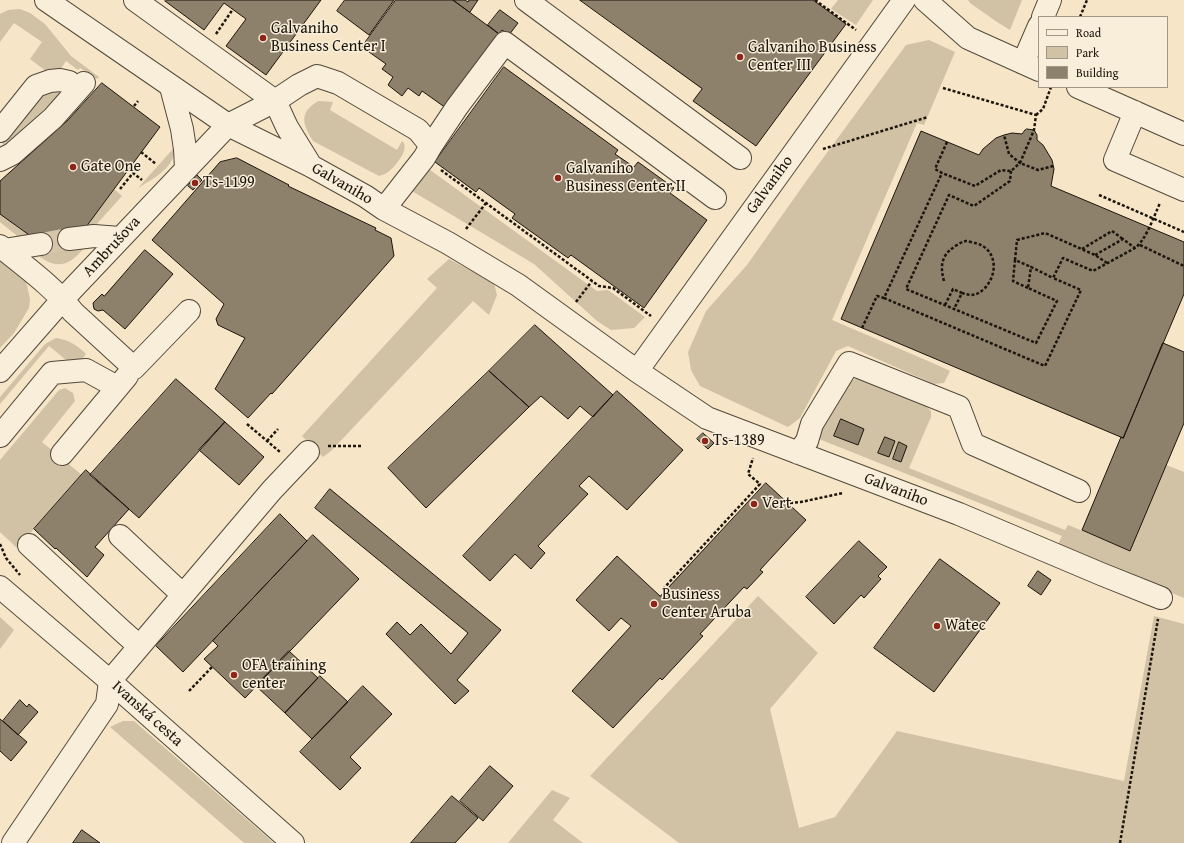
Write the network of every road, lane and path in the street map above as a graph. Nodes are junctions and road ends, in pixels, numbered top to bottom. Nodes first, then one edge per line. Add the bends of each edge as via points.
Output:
1 (46, 0) edge
2 (135, 0) edge
3 (526, 0) edge
4 (815, 0) edge
5 (904, 0) edge
6 (925, 0) edge
7 (1050, 0) edge
8 (1087, 0) edge
9 (233, 9) dead end
10 (1043, 16) edge
11 (1080, 16) edge
12 (857, 30) dead end
13 (1038, 31) edge
14 (212, 39) dead end
15 (1031, 67) edge
16 (171, 87) junction
17 (943, 88) dead end
18 (1051, 88) edge
19 (1084, 90) edge
20 (138, 101) dead end
21 (275, 101) junction
22 (134, 106) dead end
23 (1135, 112) junction
24 (1036, 115) junction
25 (928, 117) dead end
26 (228, 125) junction
27 (0, 131) edge
28 (1184, 134) edge
29 (1004, 135) dead end
30 (947, 142) dead end
31 (431, 146) junction
32 (819, 151) dead end
33 (141, 152) dead end
34 (740, 158) dead end
35 (0, 160) edge
36 (1020, 163) junction
37 (156, 164) dead end
38 (311, 166) junction
39 (1053, 166) dead end
40 (186, 168) junction
41 (438, 168) dead end
42 (1011, 171) junction
43 (942, 173) junction
44 (142, 180) dead end
45 (1176, 186) edge
46 (120, 189) dead end
47 (1099, 195) dead end
48 (715, 198) dead end
49 (486, 203) junction
50 (384, 209) junction
51 (1153, 219) junction
52 (466, 229) dead end
53 (1184, 232) edge
54 (70, 238) tunnel mouth
55 (120, 238) junction
56 (1123, 239) junction
57 (41, 244) tunnel mouth
58 (1140, 245) junction
59 (2, 248) edge
60 (1135, 248) junction
61 (1082, 249) junction
62 (1095, 255) junction
63 (1015, 260) junction
64 (1107, 263) junction
65 (1184, 266) edge
66 (1031, 268) junction
67 (1053, 278) junction
68 (592, 281) junction
69 (944, 281) dead end
70 (1028, 288) junction
71 (962, 293) junction
72 (884, 298) junction
73 (63, 299) junction
74 (945, 305) junction
75 (573, 306) dead end
76 (954, 309) junction
77 (188, 311) dead end
78 (648, 314) dead end
79 (862, 328) dead end
80 (134, 368) junction
81 (0, 371) edge
82 (637, 371) junction
83 (118, 387) junction
84 (247, 424) dead end
85 (278, 429) dead end
86 (0, 436) edge
87 (759, 438) junction
88 (267, 441) junction
89 (363, 446) dead end
90 (798, 453) junction
91 (62, 454) dead end
92 (302, 459) junction
93 (1079, 491) dead end
94 (849, 493) dead end
95 (790, 503) dead end
96 (120, 536) dead end
97 (0, 544) edge
98 (29, 545) dead end
99 (6, 558) dead end
100 (0, 587) edge
101 (663, 589) dead end
102 (183, 595) junction
103 (1161, 598) joint
104 (139, 646) junction
105 (212, 667) dead end
106 (110, 681) junction
107 (189, 691) dead end
108 (13, 843) edge
109 (293, 843) edge
110 (1120, 843) edge

1 - 16 street, Galvaniho
2 - 21 street
3 - 34 street
4 - 12 path
5 - 82 street, Galvaniho
6 - 15 street via 968,38
7 - 10 street
8 - 11 path
9 - 14 path
13 - 15 street
16 - 26 street, Galvaniho
16 - 40 street via 182,129
17 - 24 path
18 - 24 path via 1044,109
19 - 23 street
20 - 22 path
21 - 26 street, Ambrušova
21 - 31 street, Ambrušova via 317,76 338,83 418,130
21 - 38 street via 287,127
23 - 28 street
23 - 45 street via 1115,160
24 - 36 path via 1034,130
25 - 32 path
26 - 38 street, Galvaniho
26 - 40 street, Ambrušova
27 - 35 street via 36,86 60,80 76,83 53,118 12,154
29 - 36 path via 1009,154
30 - 43 path via 935,168
31 - 48 street via 505,43
31 - 50 street
33 - 37 path
36 - 39 path via 1038,170
36 - 42 path
38 - 50 street, Galvaniho
40 - 55 street, Ambrušova
41 - 49 path
42 - 43 path via 1001,170 975,186
42 - 74 path via 1010,181 974,206 949,195 906,289
43 - 72 path
44 - 46 path via 133,173
45 - 51 path
47 - 51 path
49 - 52 path
49 - 68 path
50 - 82 street, Galvaniho via 518,285
51 - 53 path
51 - 58 path
54 - 55 street
55 - 73 street, Ambrušova
56 - 60 path
56 - 61 path via 1112,231
56 - 62 path
57 - 59 street
58 - 60 path
58 - 65 path
59 - 73 street
60 - 64 path
61 - 62 path
61 - 63 path via 1045,233 1017,240
62 - 64 path
63 - 66 path
63 - 70 path via 1013,281
64 - 67 path via 1093,271 1063,258
66 - 67 path
66 - 70 path
67 - 72 path via 1081,290 1045,366
68 - 75 path
68 - 78 path via 599,286 613,288
69 - 71 path via 941,267 947,253 956,246 966,241 988,250 994,263 994,274 990,284 979,293 970,296
70 - 76 path via 1056,301 1036,343
71 - 74 path via 953,289
71 - 76 path
72 - 79 path via 877,296
73 - 80 street via 73,312
73 - 81 street, Ambrušova
74 - 76 path
77 - 80 street
80 - 83 street
82 - 87 street, Galvaniho via 707,418
83 - 86 street via 86,370 52,373
83 - 91 street
84 - 88 path
85 - 88 path
87 - 90 street, Galvaniho
87 - 101 path via 748,474 760,484
88 - 92 path
89 - 92 path via 318,446
90 - 93 street via 807,441 812,424 849,363 959,407 972,444
90 - 103 street, Galvaniho via 959,514
92 - 102 street via 272,490
94 - 95 path
96 - 102 street
97 - 99 path
98 - 104 street
100 - 106 street, Ivanská cesta
102 - 104 street
103 - 110 path
104 - 106 street
105 - 107 path
106 - 108 street via 107,704
106 - 109 street, Ivanská cesta

